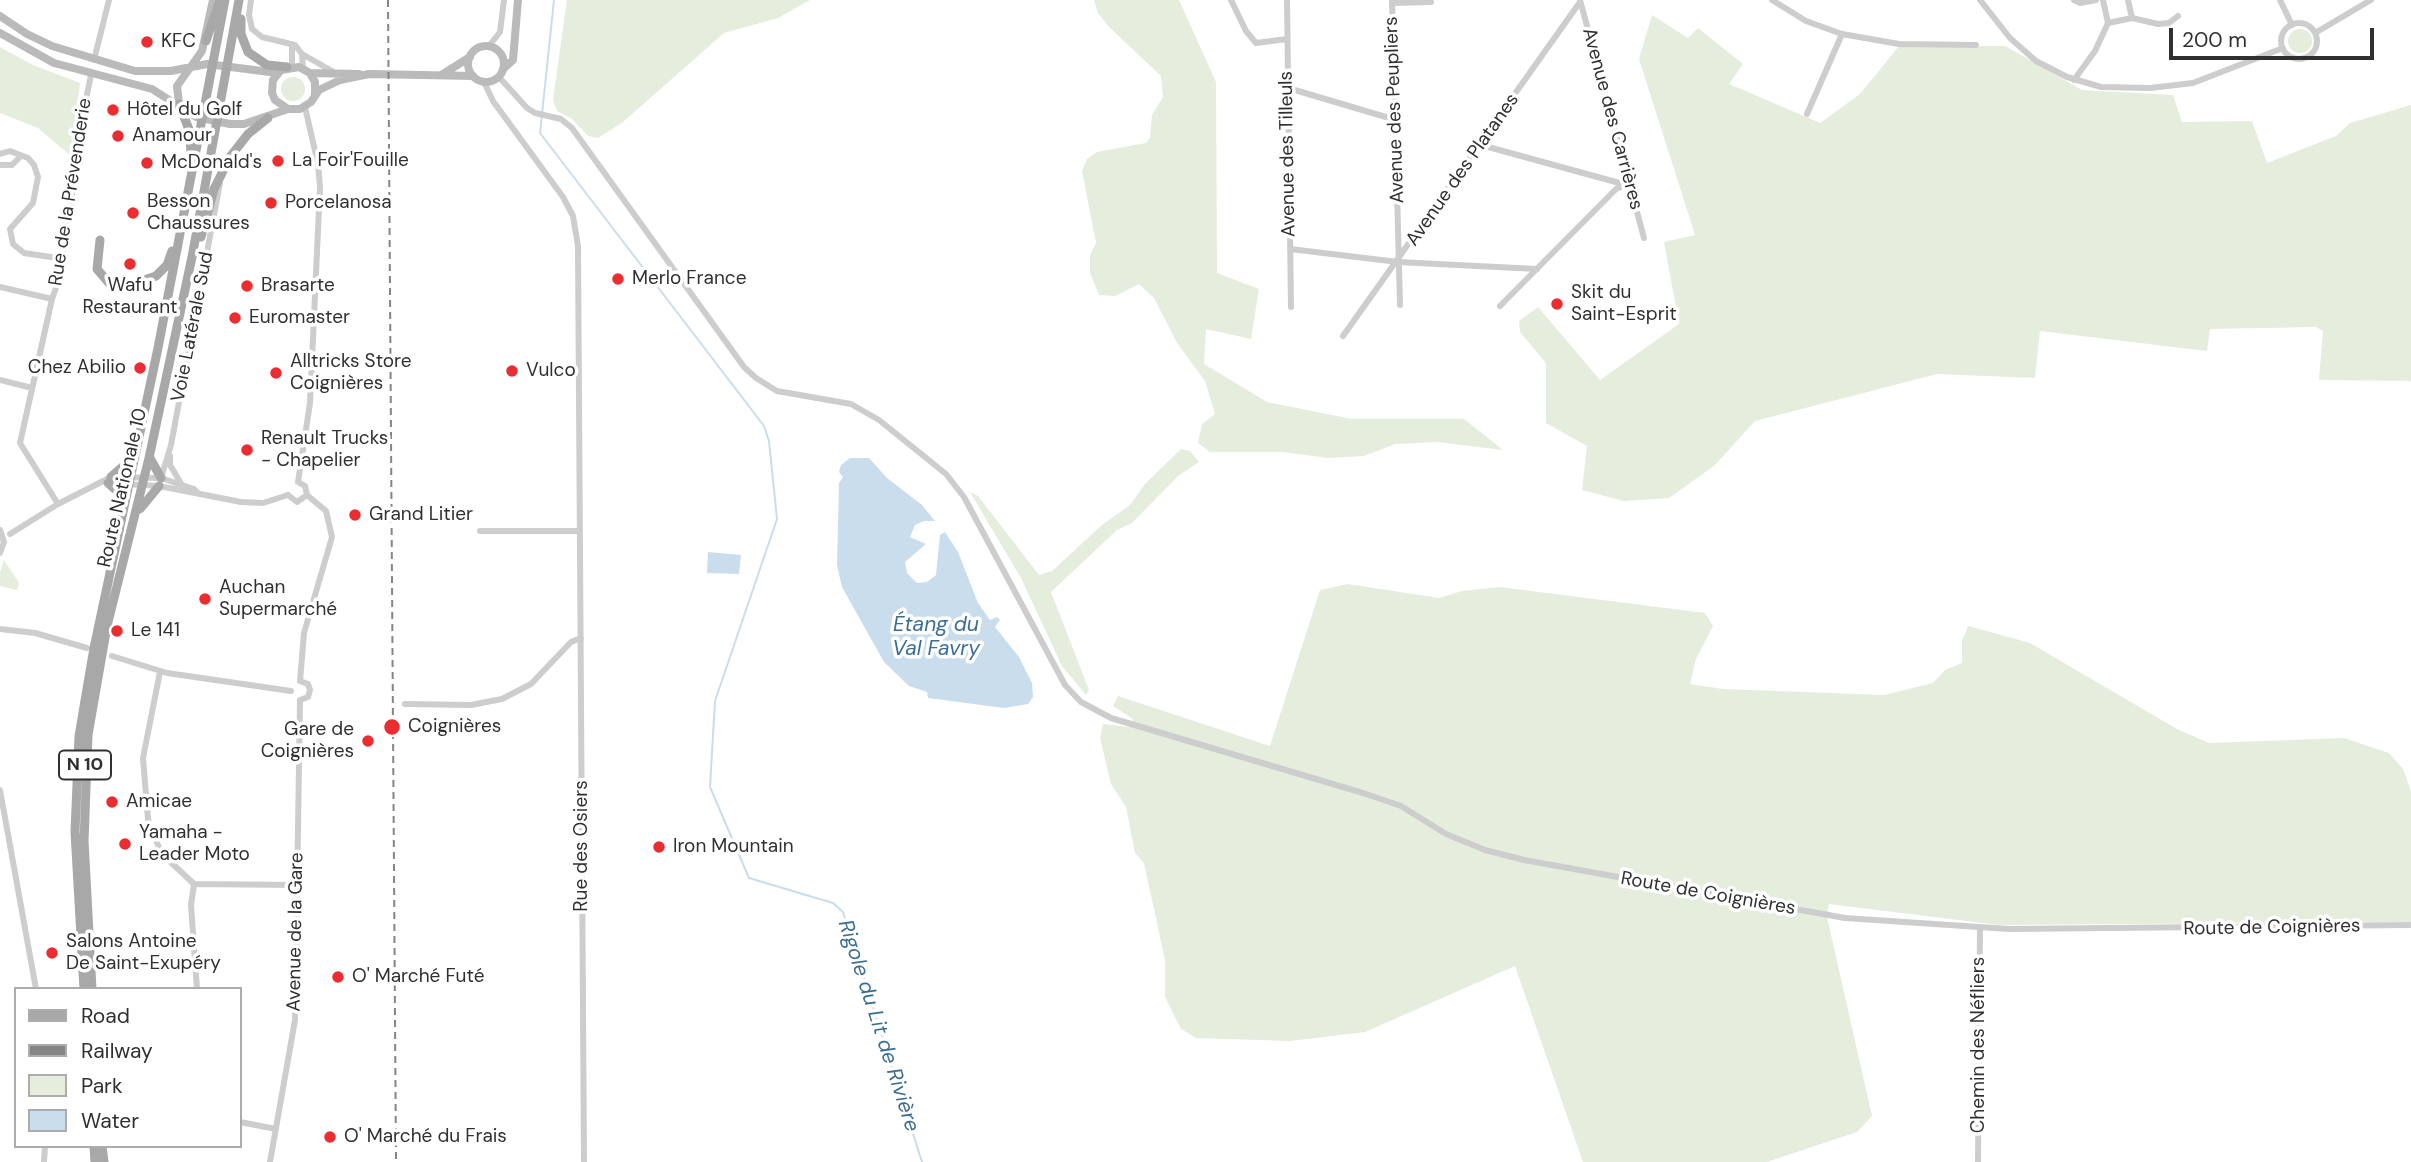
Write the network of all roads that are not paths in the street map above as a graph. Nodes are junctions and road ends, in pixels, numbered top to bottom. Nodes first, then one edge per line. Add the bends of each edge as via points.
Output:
1 (109, 0) edge
2 (213, 0) edge
3 (223, 0) edge
4 (241, 0) edge
5 (251, 0) edge
6 (504, 0) edge
7 (518, 0) edge
8 (1231, 0) edge
9 (1287, 0) edge
10 (1772, 0) edge
11 (1980, 0) edge
12 (2074, 0) edge
13 (2096, 0) edge
14 (2103, 0) edge
15 (2128, 0) edge
16 (2280, 0) edge
17 (2371, 0) edge
18 (1392, 1) edge
19 (1580, 1) edge
20 (1431, 2) dead end
21 (0, 16) edge
22 (2178, 16) dead end
23 (2132, 18) junction
24 (2108, 23) junction
25 (2292, 25) junction
26 (0, 33) edge
27 (2315, 33) junction
28 (1842, 34) junction
29 (1287, 39) junction
30 (206, 41) junction
31 (292, 43) junction
32 (1976, 45) dead end
33 (489, 46) junction
34 (514, 48) junction
35 (2283, 48) junction
36 (302, 54) junction
37 (502, 56) junction
38 (470, 57) junction
39 (94, 60) junction
40 (214, 65) junction
41 (227, 66) junction
42 (190, 67) junction
43 (288, 67) junction
44 (307, 70) junction
45 (334, 72) junction
46 (501, 73) junction
47 (369, 74) junction
48 (443, 74) junction
49 (91, 75) junction
50 (473, 76) junction
51 (2074, 80) junction
52 (484, 82) junction
53 (1288, 88) junction
54 (315, 95) junction
55 (179, 104) junction
56 (304, 107) junction
57 (288, 109) junction
58 (1807, 114) dead end
59 (268, 118) junction
60 (204, 120) junction
61 (1396, 120) junction
62 (217, 122) junction
63 (1481, 145) junction
64 (0, 154) edge
65 (21, 156) junction
66 (0, 165) edge
67 (192, 175) junction
68 (222, 175) junction
69 (1629, 184) junction
70 (1644, 238) dead end
71 (100, 240) dead end
72 (178, 245) junction
73 (1290, 249) junction
74 (192, 257) junction
75 (64, 259) junction
76 (1398, 262) junction
77 (1537, 269) junction
78 (0, 287) edge
79 (52, 299) junction
80 (1400, 305) dead end
81 (1500, 306) dead end
82 (1291, 307) dead end
83 (1343, 336) dead end
84 (0, 380) edge
85 (32, 388) junction
86 (139, 439) junction
87 (171, 445) junction
88 (136, 456) junction
89 (149, 457) junction
90 (106, 481) junction
91 (137, 481) junction
92 (160, 482) junction
93 (298, 482) junction
94 (182, 485) junction
95 (198, 493) junction
96 (288, 495) junction
97 (307, 495) junction
98 (58, 504) junction
99 (125, 508) junction
100 (134, 520) junction
101 (480, 531) dead end
102 (580, 531) junction
103 (4, 532) edge
104 (0, 553) edge
105 (0, 629) edge
106 (581, 638) junction
107 (87, 648) dead end
108 (112, 656) dead end
109 (160, 672) junction
110 (300, 681) junction
111 (291, 691) junction
112 (300, 700) junction
113 (405, 704) dead end
114 (0, 790) edge
115 (194, 884) junction
116 (298, 886) junction
117 (2411, 925) edge
118 (1980, 927) junction
119 (36, 987) edge
120 (84, 987) edge
121 (92, 987) edge
122 (197, 987) edge
123 (242, 1122) edge
124 (276, 1129) junction
125 (270, 1162) edge
126 (584, 1162) edge
127 (1978, 1162) edge

1 - 39 street
2 - 30 street
3 - 30 main road
3 - 40 main road, N 10
4 - 41 main road, Route Nationale 10 / N 10
4 - 43 main road via 241,34 248,52 267,65
5 - 31 street via 249,22 257,33
6 - 33 street via 500,32
7 - 34 street
8 - 29 street via 1256,43
9 - 29 street, Avenue des Tilleuls
10 - 28 street via 1806,21
11 - 51 street via 2023,51
12 - 13 street
14 - 24 street
15 - 23 street
16 - 25 street
17 - 27 street
18 - 20 street
18 - 61 street, Avenue des Peupliers
19 - 63 street, Avenue des Platanes
19 - 69 street, Avenue des Carrières
21 - 39 street via 52,46
22 - 23 street via 2158,24
23 - 24 street
24 - 51 street
25 - 27 street via 2302,23
25 - 35 street via 2282,37
26 - 49 street via 54,63
27 - 35 street via 2315,48 2308,56 2293,58
28 - 32 street via 1899,44
28 - 58 street
29 - 53 street, Avenue des Tilleuls
30 - 42 street
31 - 36 street
31 - 43 street
33 - 37 street
33 - 38 street via 476,49
34 - 37 street
34 - 46 street via 513,60
35 - 51 street via 2184,85 2123,89
36 - 44 street
36 - 45 street
37 - 46 street
38 - 48 street
38 - 50 street via 468,67
39 - 42 street via 142,72
40 - 41 street
40 - 42 street
40 - 60 main road, N 10
41 - 43 street via 270,72
41 - 62 main road, Route Nationale 10 / N 10
42 - 55 street via 177,86
43 - 44 street
43 - 57 street via 273,80 272,93
44 - 45 street
44 - 54 street via 315,82
45 - 47 street
46 - 52 street
46 - 118 street, Route de Coignières via 535,113 561,118 572,128 756,378 777,391 850,404 878,420 946,474 964,497 1065,685 1081,702 1111,718 1401,806 1456,839 1485,850 1845,918
47 - 48 street
47 - 54 street via 332,82
48 - 50 street
49 - 55 street via 152,89
49 - 75 street, Rue de la Prévenderie via 65,225
50 - 52 street
52 - 102 street, Rue des Osiers via 564,197 576,228
53 - 61 street
53 - 73 street, Avenue des Tilleuls
54 - 56 street
55 - 60 street
55 - 67 main road via 190,132 188,169
56 - 57 street
56 - 93 street via 320,187 310,403
57 - 59 street
59 - 62 street via 244,124
59 - 68 main road via 240,143
60 - 62 street
60 - 67 main road, N 10
61 - 76 street, Avenue des Peupliers
62 - 74 main road, Route Nationale 10 / N 10
63 - 69 street
63 - 76 street, Avenue des Platanes
64 - 65 street via 10,151
65 - 66 street via 12,165
65 - 75 street via 34,165 38,185 33,203 10,229 11,240 24,253
67 - 72 main road, N 10
68 - 74 main road via 198,251
68 - 87 street, Voie Latérale Sud
69 - 70 street, Avenue des Carrières
69 - 77 street via 1616,189
71 - 72 main road via 97,270 109,283 127,286 156,276
72 - 86 main road, N 10
73 - 76 street
73 - 82 street, Avenue des Tilleuls
74 - 89 main road, Route Nationale 10 / N 10
75 - 79 street, Rue de la Prévenderie
76 - 77 street
76 - 80 street, Avenue des Peupliers
76 - 83 street, Avenue des Platanes
77 - 81 street
78 - 79 street
79 - 85 street, Rue de la Prévenderie
84 - 85 street
85 - 98 street, Rue de la Prévenderie via 20,447
86 - 88 main road, N 10
86 - 91 main road via 143,446
87 - 92 street, Voie Latérale Sud
87 - 94 street via 170,465
88 - 90 main road
88 - 91 main road, N 10
89 - 91 main road, Route Nationale 10 / N 10
89 - 92 main road
90 - 91 street
90 - 98 street
90 - 99 main road
91 - 92 street
91 - 99 main road, N 10
91 - 100 main road
92 - 94 street
92 - 95 street
92 - 100 main road
93 - 96 street via 290,486
93 - 97 street
94 - 95 street
95 - 96 street via 263,503
96 - 97 street via 297,502
97 - 110 street, Avenue de la Gare via 326,512 332,537 304,633
98 - 103 street
99 - 120 main road, N 10 via 85,696 75,805
100 - 121 main road, Route Nationale 10 / N 10 via 107,626 88,735 84,841
101 - 102 street
102 - 106 street, Rue des Osiers
103 - 104 street via 10,541 4,542
105 - 107 street
106 - 113 street via 571,642 531,684 510,696 471,705
106 - 126 street, Rue des Osiers
108 - 109 street
109 - 111 street
109 - 115 street via 144,758 148,819 161,853
110 - 111 street
110 - 112 street, Avenue de la Gare via 310,690 308,697
111 - 112 street
112 - 116 street, Avenue de la Gare
114 - 119 street
115 - 116 street
115 - 122 street via 191,905
116 - 124 street, Avenue de la Gare via 293,1035
117 - 118 street, Route de Coignières
118 - 127 street, Chemin des Néfliers
123 - 124 street
124 - 125 street, Avenue de la Gare

